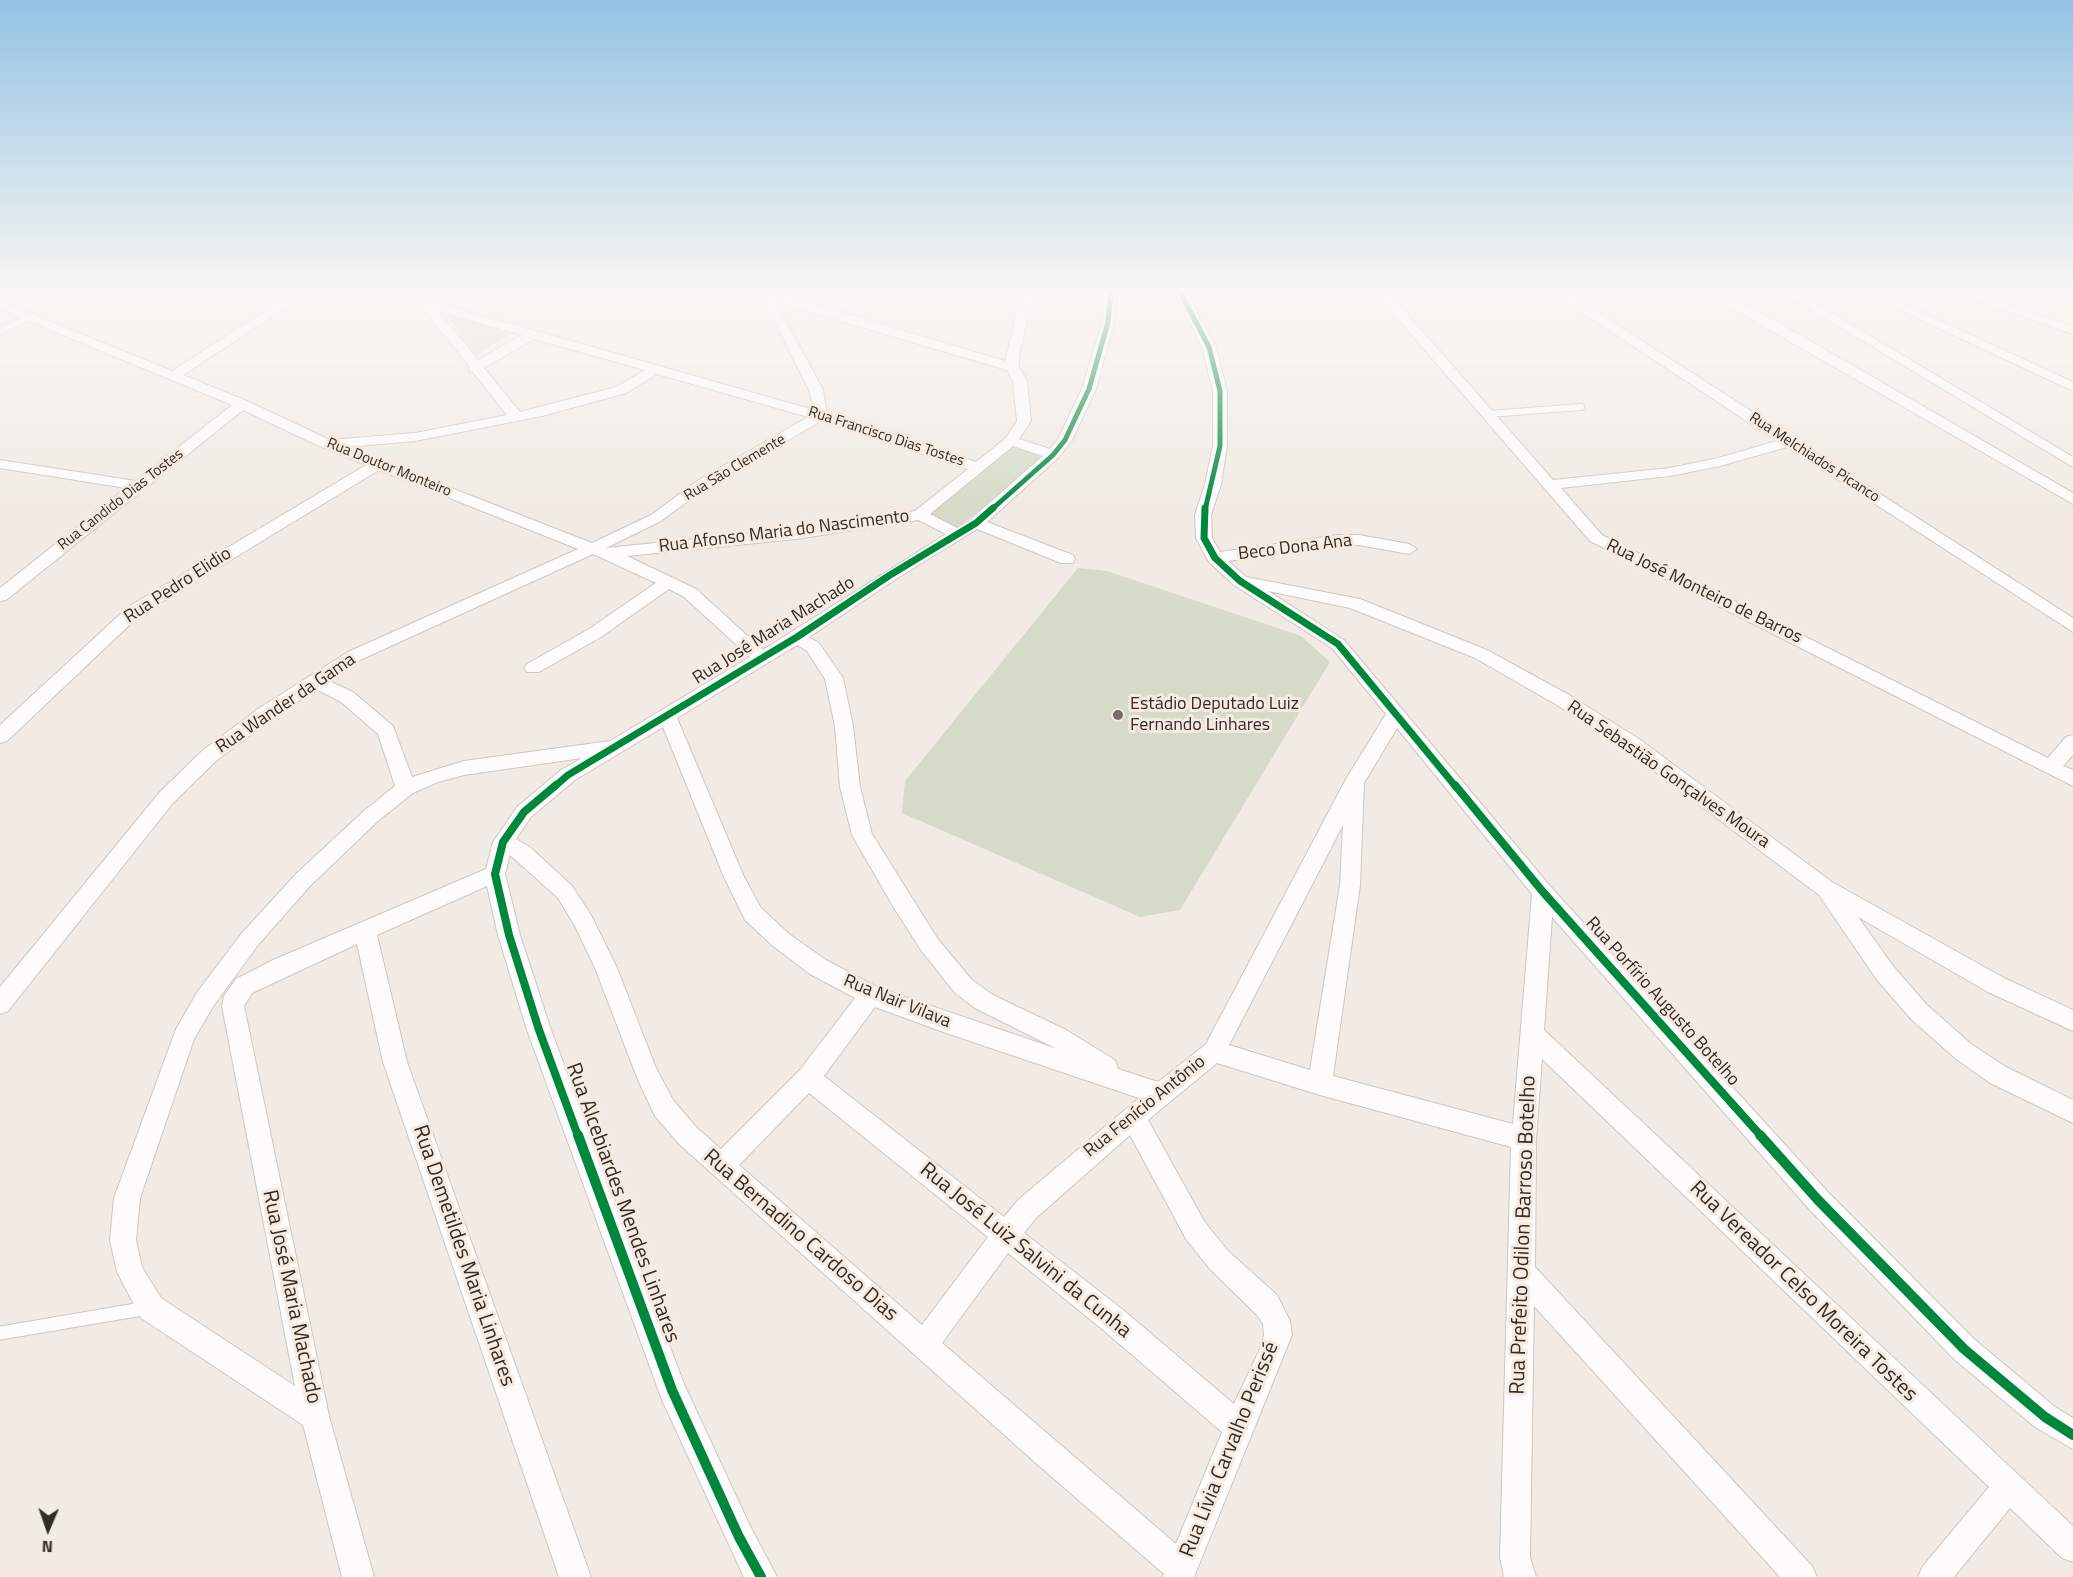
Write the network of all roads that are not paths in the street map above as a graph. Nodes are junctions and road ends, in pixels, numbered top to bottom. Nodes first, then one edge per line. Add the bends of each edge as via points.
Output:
1 (139, 364) edge
2 (192, 364) edge
3 (471, 364) edge
4 (482, 364) edge
5 (636, 364) edge
6 (802, 364) edge
7 (1001, 364) edge
8 (1012, 364) edge
9 (1096, 364) edge
10 (1213, 364) edge
11 (1444, 364) edge
12 (1668, 364) edge
13 (1840, 364) edge
14 (1907, 364) edge
15 (2022, 364) edge
16 (1012, 367) junction
17 (474, 368) junction
18 (656, 369) junction
19 (171, 377) junction
20 (2073, 387) edge
21 (242, 404) junction
22 (1581, 407) dead end
23 (1488, 414) junction
24 (820, 416) junction
25 (516, 417) junction
26 (1011, 441) junction
27 (1790, 442) junction
28 (324, 443) junction
29 (1053, 456) junction
30 (2073, 463) edge
31 (0, 464) edge
32 (378, 464) junction
33 (978, 467) junction
34 (1548, 485) junction
35 (140, 486) junction
36 (2073, 499) edge
37 (920, 515) junction
38 (976, 523) junction
39 (957, 534) junction
40 (1409, 549) dead end
41 (601, 551) junction
42 (1215, 558) junction
43 (1067, 559) dead end
44 (1240, 581) junction
45 (669, 582) junction
46 (0, 596) edge
47 (2073, 626) edge
48 (797, 637) junction
49 (760, 658) junction
50 (533, 668) dead end
51 (314, 681) junction
52 (667, 715) junction
53 (1395, 715) junction
54 (0, 736) edge
55 (2073, 742) edge
56 (616, 745) junction
57 (2051, 767) junction
58 (1356, 779) junction
59 (2073, 779) edge
60 (406, 788) junction
61 (507, 835) junction
62 (495, 874) junction
63 (1825, 888) junction
64 (1543, 892) junction
65 (365, 932) junction
66 (871, 995) junction
67 (0, 1004) edge
68 (2073, 1021) edge
69 (1533, 1035) junction
70 (1214, 1051) junction
71 (808, 1078) junction
72 (1320, 1084) junction
73 (1150, 1091) junction
74 (2073, 1112) edge
75 (1134, 1117) junction
76 (1524, 1139) junction
77 (721, 1166) junction
78 (1005, 1236) junction
79 (1520, 1271) junction
80 (151, 1308) junction
81 (0, 1334) edge
82 (924, 1345) junction
83 (315, 1416) junction
84 (1238, 1428) junction
85 (2073, 1435) edge
86 (2008, 1487) junction
87 (2073, 1547) edge
88 (1180, 1572) edge
89 (358, 1577) edge
90 (575, 1577) edge
91 (761, 1577) edge
92 (1520, 1577) edge
93 (1801, 1577) edge
94 (1934, 1577) edge

1 - 19 street, Rua Doutor Monteiro
2 - 19 street
3 - 17 street
4 - 17 street
5 - 18 street, Rua Francisco Dias Tostes
6 - 24 street via 816,390
7 - 16 street
8 - 16 street
9 - 29 street, Rua José Maria Machado via 1089,389
10 - 42 street via 1220,392 1220,446 1203,515 1204,538
11 - 23 street, Rua José Monteiro de Barros
12 - 27 street, Rua Melchiados Picanco
13 - 36 street
14 - 30 street
15 - 20 street
16 - 26 street via 1020,381 1024,421
17 - 25 street
18 - 24 street, Rua Francisco Dias Tostes
18 - 25 street via 600,398
19 - 21 street, Rua Doutor Monteiro
21 - 28 street, Rua Doutor Monteiro
21 - 35 street, Rua Candido Dias Tostes
22 - 23 lane
23 - 34 street, Rua José Monteiro de Barros
24 - 33 street, Rua Francisco Dias Tostes
24 - 41 street, Rua São Clemente via 702,484
25 - 28 street via 405,439
26 - 29 street
26 - 33 street
27 - 34 street via 1670,472
27 - 47 street, Rua Melchiados Picanco
28 - 32 street, Rua Doutor Monteiro
29 - 38 street, Rua José Maria Machado
31 - 35 street
32 - 41 street, Rua Doutor Monteiro
32 - 54 street, Rua Pedro Elidio via 134,611
33 - 37 street
34 - 57 street, Rua José Monteiro de Barros via 1585,528 1613,548
35 - 46 street, Rua Candido Dias Tostes
37 - 39 street, Rua Afonso Maria do Nascimento
37 - 41 street, Rua Afonso Maria do Nascimento via 772,536
38 - 39 street, Rua José Maria Machado
38 - 43 street
39 - 48 street, Rua José Maria Machado
40 - 42 street, Beco Dona Ana via 1338,540
41 - 45 street, Rua Doutor Monteiro
41 - 51 street, Rua Wander da Gama via 383,642
42 - 44 street, Rua Porfírio Augusto Botelho
44 - 53 street, Rua Porfírio Augusto Botelho via 1338,644
44 - 63 street, Rua Sebastião Gonçalves Moura via 1354,603 1481,654 1632,744
45 - 49 street, Rua Doutor Monteiro via 690,593
45 - 50 street via 595,633
48 - 49 street, Rua José Maria Machado
48 - 73 street via 813,647 834,678 850,787 862,835 929,944 963,986 983,1001 1058,1037
49 - 52 street, Rua José Maria Machado
51 - 60 street via 347,697 386,731
51 - 67 street, Rua Wander da Gama via 210,756 166,798
52 - 56 street, Rua José Maria Machado
52 - 66 street, Rua Nair Vilava via 753,914 818,967
53 - 58 street, Rua Fenício Antônio
53 - 64 street, Rua Porfírio Augusto Botelho
55 - 57 street
56 - 60 street via 464,768
56 - 61 street, Rua José Maria Machado via 552,788 524,812
57 - 59 street, Rua José Monteiro de Barros
58 - 70 street, Rua Fenício Antônio
58 - 72 street via 1350,885
60 - 80 street via 303,880 258,930 206,998 184,1036 128,1198 123,1240 130,1272
61 - 62 street, Rua Alcebiardes Mendes Linhares
61 - 77 street, Rua Bernadino Cardoso Dias via 565,892 606,968 664,1108 688,1137
62 - 65 street
62 - 91 street, Rua Alcebiardes Mendes Linhares via 509,935 539,1030 664,1369 739,1537
63 - 68 street, Rua Sebastião Gonçalves Moura via 1996,985
63 - 74 street via 1885,973 1919,1012 1963,1051 1998,1075
64 - 69 street, Rua Prefeito Odilon Barroso Botelho
64 - 85 street, Rua Porfírio Augusto Botelho via 1818,1200 1964,1348 2045,1417
65 - 83 street, Rua José Maria Machado via 244,986 235,996 232,1015
65 - 90 street, Rua Demetildes Maria Linhares via 395,1062
66 - 71 street
66 - 73 street, Rua Nair Vilava
69 - 76 street, Rua Prefeito Odilon Barroso Botelho
69 - 86 street, Rua Vereador Celso Moreira Tostes
70 - 72 street
70 - 73 street, Rua Fenício Antônio
71 - 77 street
71 - 78 street, Rua José Luiz Salvini da Cunha
72 - 76 street
73 - 75 street, Rua Fenício Antônio
75 - 78 street, Rua Fenício Antônio via 1060,1178
75 - 84 street, Rua Lívia Carvalho Perissé via 1195,1230 1219,1260 1267,1305 1276,1321 1278,1335 1273,1352
76 - 79 street, Rua Prefeito Odilon Barroso Botelho
77 - 82 street, Rua Bernadino Cardoso Dias
78 - 82 street, Rua Fenício Antônio
78 - 84 street, Rua José Luiz Salvini da Cunha via 1112,1319
79 - 92 street, Rua Prefeito Odilon Barroso Botelho via 1515,1557
79 - 93 street
80 - 81 lane
80 - 83 street
82 - 88 street, Rua Bernadino Cardoso Dias
83 - 89 street, Rua José Maria Machado
84 - 88 street, Rua Lívia Carvalho Perissé
86 - 87 street, Rua Vereador Celso Moreira Tostes
86 - 94 street

